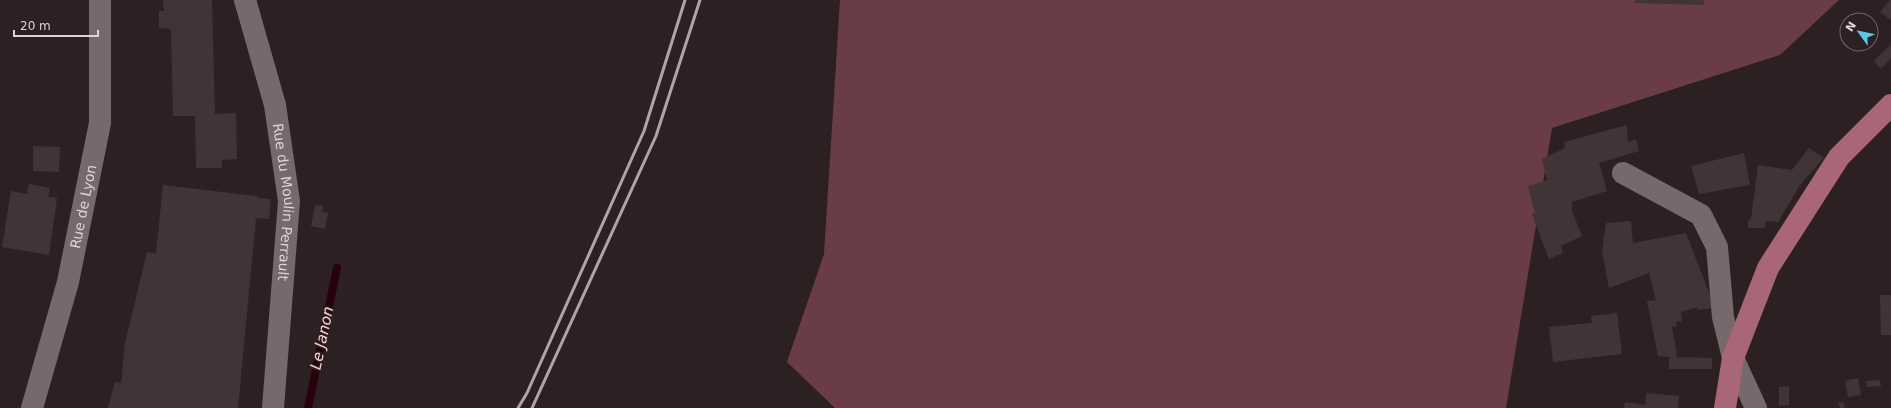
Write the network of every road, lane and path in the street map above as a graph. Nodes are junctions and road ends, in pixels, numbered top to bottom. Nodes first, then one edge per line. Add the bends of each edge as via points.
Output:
1 (100, 0) edge
2 (245, 0) edge
3 (1891, 105) edge
4 (1623, 173) dead end
5 (1733, 358) junction
6 (32, 408) edge
7 (273, 408) edge
8 (1725, 408) edge
9 (1756, 408) edge

1 - 6 street, Rue de Lyon via 100,123 68,282
2 - 7 street, Rue du Moulin Perrault via 275,105 289,201
3 - 5 main road via 1839,158 1768,268
4 - 5 street via 1701,215 1717,248 1723,317
5 - 8 main road
5 - 9 street

